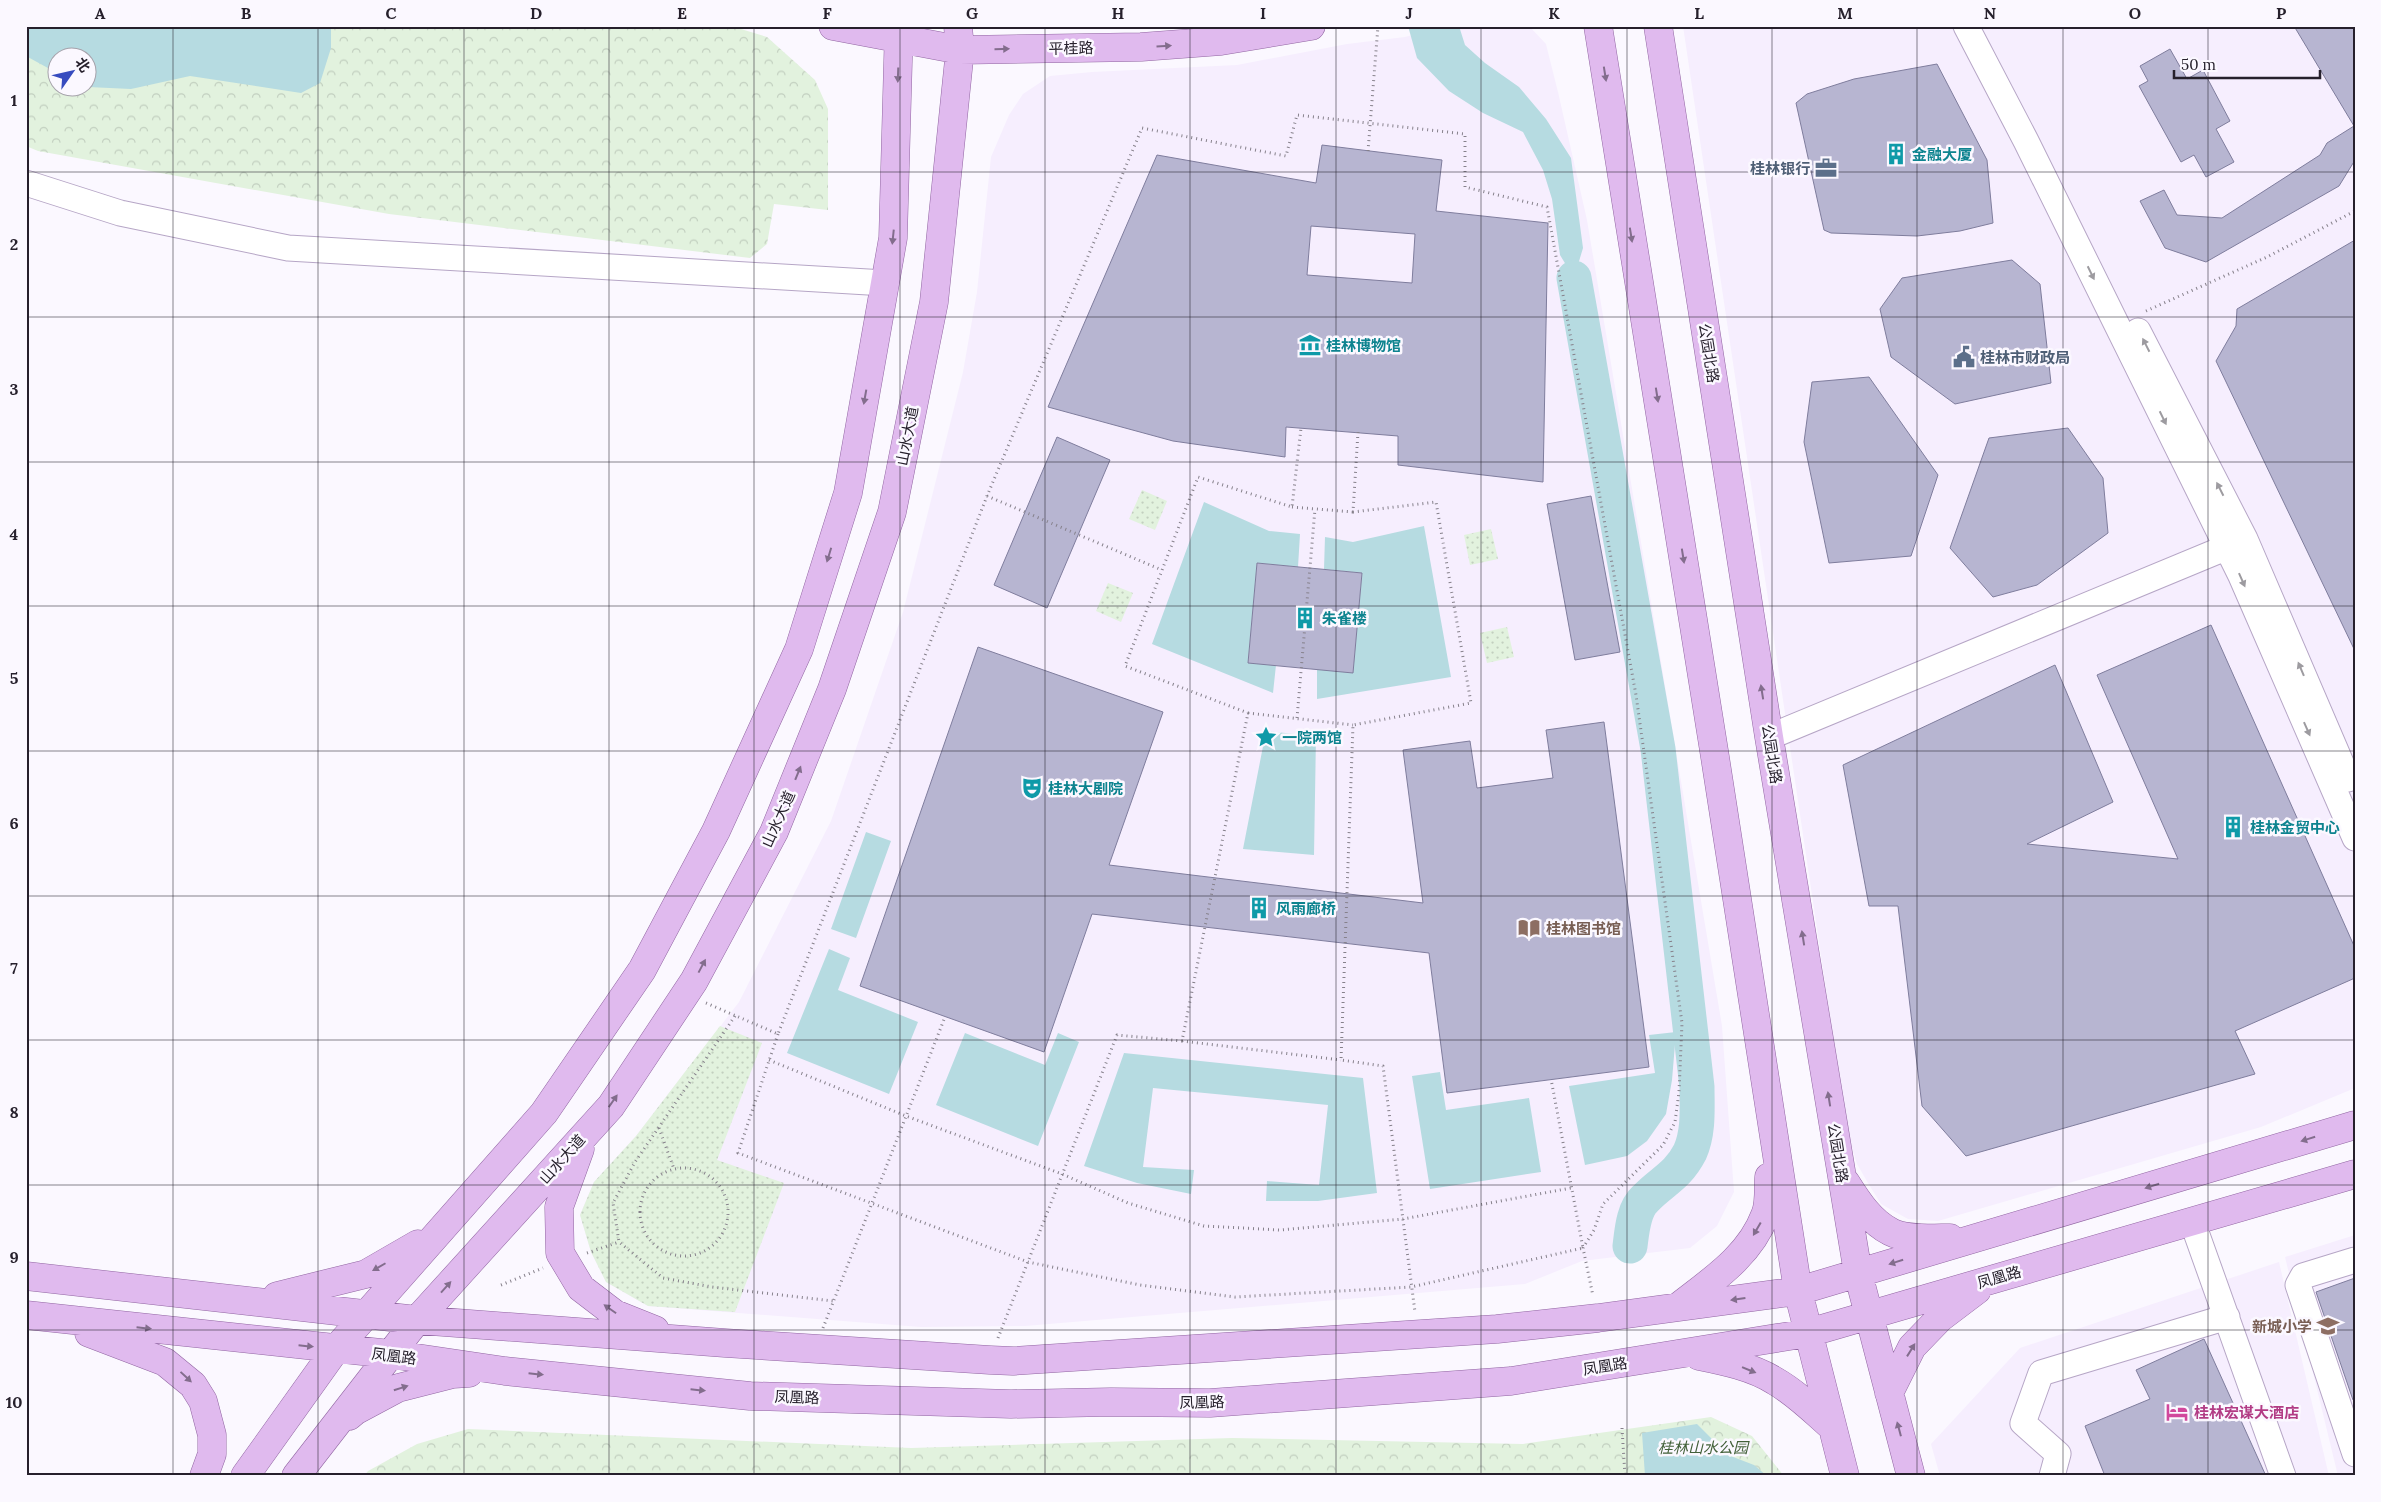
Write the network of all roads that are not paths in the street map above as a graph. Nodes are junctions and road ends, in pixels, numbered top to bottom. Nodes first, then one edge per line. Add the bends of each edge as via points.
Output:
1 (833, 26) edge
2 (1311, 26) edge
3 (1598, 26) edge
4 (1658, 26) edge
5 (1966, 26) edge
6 (1984, 26) edge
7 (899, 33) edge
8 (959, 38) edge
9 (26, 183) edge
10 (885, 283) junction
11 (2233, 537) junction
12 (1768, 731) junction
13 (2355, 795) edge
14 (2355, 838) edge
15 (2355, 1125) edge
16 (1772, 1130) junction
17 (587, 1132) junction
18 (2355, 1174) edge
19 (1842, 1177) junction
20 (460, 1207) junction
21 (2192, 1221) junction
22 (1979, 1237) junction
23 (2355, 1260) edge
24 (1858, 1273) junction
25 (26, 1276) edge
26 (1992, 1280) junction
27 (1798, 1291) junction
28 (224, 1298) junction
29 (1678, 1307) junction
30 (366, 1314) junction
31 (27, 1315) edge
32 (1869, 1315) junction
33 (2227, 1317) junction
34 (417, 1320) junction
35 (1808, 1333) junction
36 (688, 1340) junction
37 (335, 1350) junction
38 (1685, 1353) junction
39 (390, 1354) junction
40 (505, 1371) junction
41 (1889, 1393) junction
42 (1832, 1427) junction
43 (320, 1445) junction
44 (2355, 1454) edge
45 (204, 1476) edge
46 (245, 1476) edge
47 (296, 1476) edge
48 (1844, 1476) edge
49 (1911, 1476) edge
50 (2052, 1476) edge
51 (2283, 1476) edge

1 - 7 main road, 平桂路
8 -> 2 main road, 平桂路 via 1141,47 1221,42
3 -> 16 main road
12 -> 4 main road, 公园北路
5 -> 11 street
11 -> 6 street via 2131,317
7 - 8 main road, 平桂路
7 -> 10 main road via 893,238
17 -> 8 main road, 山水大道 via 610,1106 685,994 774,832 832,689 892,512 934,302
9 - 10 street via 120,214 288,248
10 -> 20 main road via 848,493 799,649 716,831 642,970 544,1113
11 - 12 street
13 -> 11 street
11 -> 14 street
19 -> 12 main road, 公园北路
15 -> 22 main road
16 - 27 main road
16 -> 29 main road via 1766,1214 1744,1251
34 -> 17 main road, 山水大道
36 -> 17 main road via 615,1314 581,1288 560,1253 559,1207
18 - 21 main road, 凤凰路
19 - 22 main road via 1861,1207 1892,1233 1921,1238
19 - 24 main road, 公园北路
20 -> 28 main road via 419,1244 366,1274 271,1298
20 - 30 main road
21 - 26 main road, 凤凰路
21 - 33 street
22 -> 24 main road
23 - 44 street via 2303,1276 2298,1285
24 - 27 main road
24 - 32 main road, 公园北路
25 - 28 main road
26 - 32 main road, 凤凰路
41 -> 26 main road via 1912,1347 1940,1318
27 -> 29 main road
27 - 35 main road
28 - 30 main road
29 - 36 main road via 1598,1318 1417,1334 1013,1361
30 - 34 main road
30 - 37 main road
31 -> 37 main road, 凤凰路
31 -> 45 main road via 105,1338 165,1362 179,1371 203,1401 210,1428 212,1454
32 - 35 main road, 凤凰路
32 - 41 main road, 公园北路
33 - 50 street via 2041,1373 2023,1423 2058,1454
33 - 51 street
34 - 36 main road
34 - 39 main road, 山水大道
35 - 38 main road, 凤凰路
35 - 42 main road
37 - 39 main road, 凤凰路
37 - 46 main road
40 -> 38 main road, 凤凰路 via 750,1396 1011,1404 1210,1403 1510,1381
38 -> 42 main road via 1730,1362 1775,1380
39 - 40 main road, 凤凰路
39 - 43 main road, 山水大道
43 -> 40 main road via 355,1411 398,1388 453,1374
49 -> 41 main road, 公园北路
42 - 48 main road
43 - 47 main road, 山水大道

